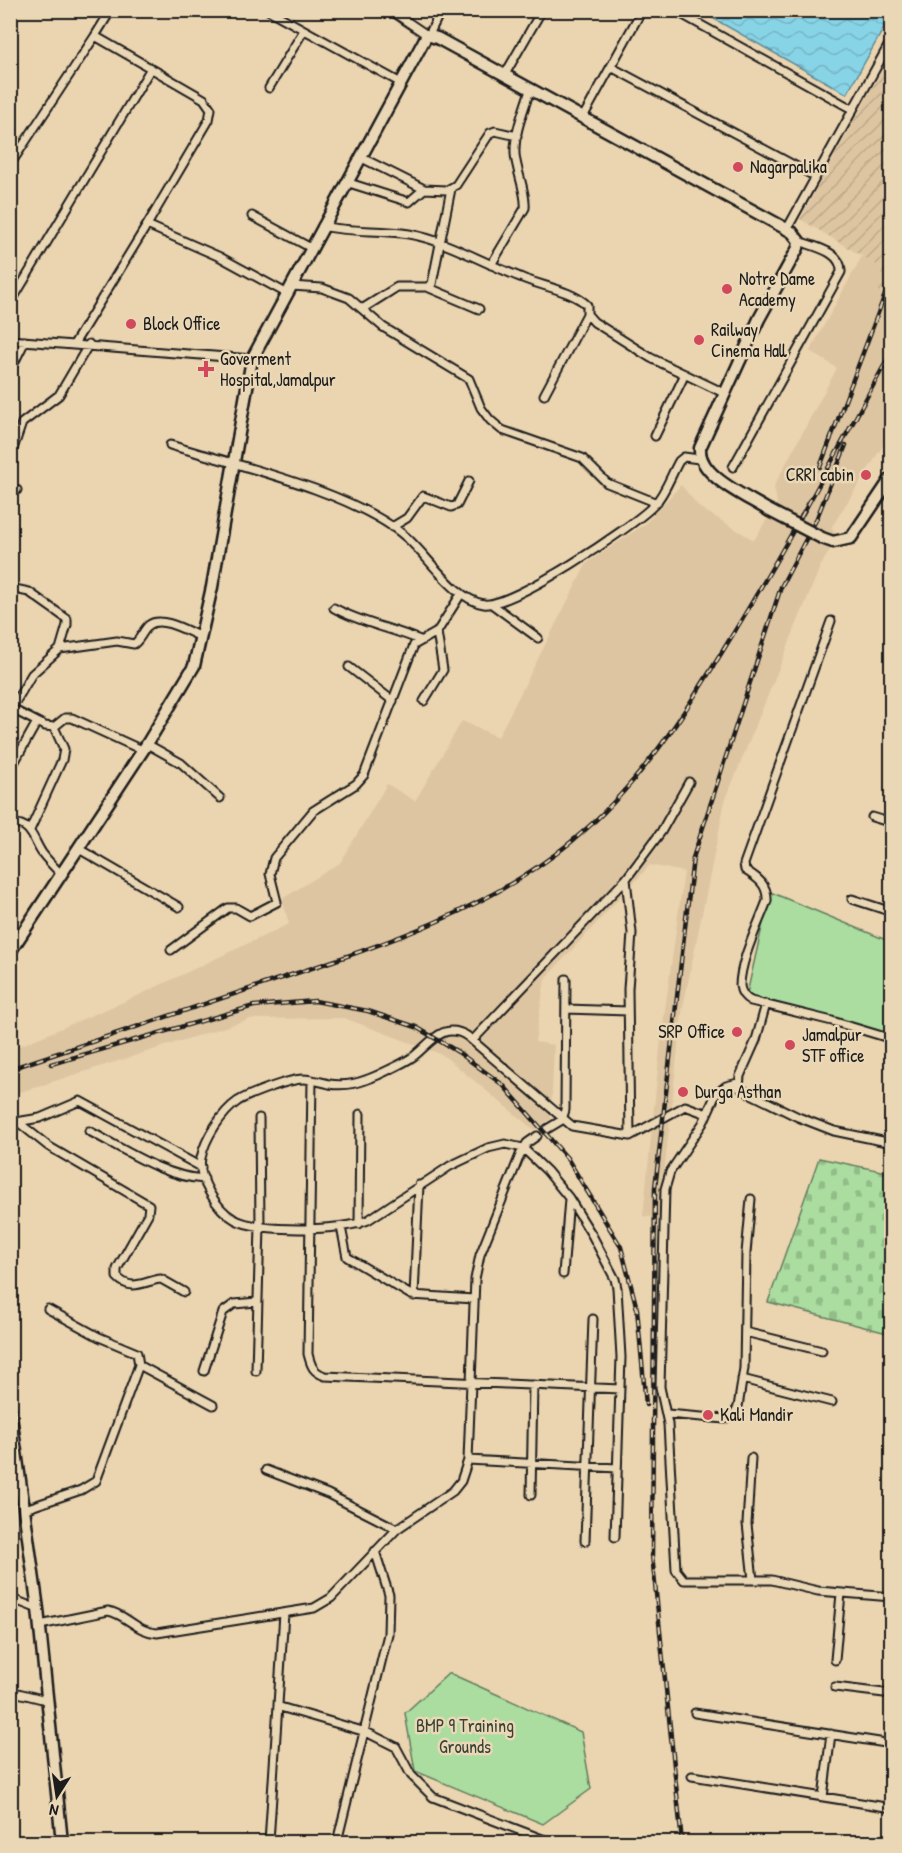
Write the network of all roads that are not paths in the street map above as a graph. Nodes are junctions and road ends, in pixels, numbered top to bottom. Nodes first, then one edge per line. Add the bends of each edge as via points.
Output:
1 (111, 10) edge
2 (268, 10) edge
3 (390, 10) edge
4 (441, 10) edge
5 (542, 10) edge
6 (642, 10) edge
7 (674, 10) edge
8 (304, 30) junction
9 (428, 35) junction
10 (95, 36) junction
11 (891, 39) edge
12 (611, 67) junction
13 (151, 68) junction
14 (504, 76) junction
15 (401, 83) junction
16 (269, 88) dead end
17 (530, 90) junction
18 (852, 109) junction
19 (582, 118) junction
20 (517, 136) junction
21 (360, 157) junction
22 (10, 165) edge
23 (816, 177) junction
24 (346, 182) junction
25 (424, 189) junction
26 (451, 189) junction
27 (252, 216) dead end
28 (147, 225) junction
29 (322, 226) junction
30 (787, 230) junction
31 (799, 241) junction
32 (441, 243) junction
33 (311, 248) junction
34 (491, 265) junction
35 (427, 287) junction
36 (289, 290) junction
37 (10, 304) edge
38 (362, 309) junction
39 (479, 309) dead end
40 (587, 314) junction
41 (10, 340) edge
42 (25, 340) junction
43 (74, 344) junction
44 (89, 344) junction
45 (252, 359) junction
46 (10, 371) edge
47 (685, 374) junction
48 (724, 393) junction
49 (544, 395) dead end
50 (655, 436) dead end
51 (171, 445) dead end
52 (12, 452) edge
53 (699, 459) junction
54 (234, 464) junction
55 (733, 467) dead end
56 (891, 477) edge
57 (469, 481) dead end
58 (657, 503) junction
59 (392, 527) junction
60 (10, 588) edge
61 (461, 594) junction
62 (493, 605) junction
63 (334, 608) dead end
64 (831, 621) dead end
65 (437, 632) junction
66 (201, 637) junction
67 (538, 638) dead end
68 (420, 640) junction
69 (60, 648) junction
70 (349, 667) dead end
71 (393, 701) junction
72 (424, 701) dead end
73 (11, 708) edge
74 (37, 722) junction
75 (54, 727) junction
76 (145, 747) junction
77 (10, 770) edge
78 (689, 782) dead end
79 (220, 798) dead end
80 (872, 818) dead end
81 (891, 823) edge
82 (10, 824) edge
83 (30, 830) junction
84 (79, 849) junction
85 (62, 875) junction
86 (626, 879) junction
87 (852, 899) dead end
88 (179, 907) dead end
89 (891, 912) edge
90 (171, 950) dead end
91 (10, 952) edge
92 (566, 979) dead end
93 (766, 1004) junction
94 (566, 1009) junction
95 (628, 1011) junction
96 (891, 1039) edge
97 (473, 1040) junction
98 (312, 1080) junction
99 (738, 1083) junction
100 (360, 1114) dead end
101 (706, 1114) junction
102 (259, 1118) dead end
103 (562, 1120) junction
104 (14, 1123) edge
105 (547, 1129) dead end
106 (89, 1131) dead end
107 (537, 1136) dead end
108 (630, 1136) junction
109 (891, 1143) edge
110 (523, 1148) junction
111 (201, 1167) junction
112 (204, 1179) junction
113 (419, 1185) junction
114 (569, 1198) junction
115 (751, 1199) dead end
116 (359, 1224) junction
117 (260, 1226) junction
118 (341, 1227) junction
119 (309, 1228) junction
120 (563, 1274) dead end
121 (184, 1292) dead end
122 (414, 1296) junction
123 (474, 1299) junction
124 (258, 1302) junction
125 (48, 1309) dead end
126 (593, 1319) dead end
127 (745, 1332) junction
128 (822, 1351) dead end
129 (139, 1365) junction
130 (204, 1371) dead end
131 (256, 1371) dead end
132 (742, 1378) junction
133 (470, 1382) junction
134 (533, 1385) junction
135 (591, 1388) junction
136 (620, 1389) junction
137 (832, 1402) dead end
138 (213, 1405) dead end
139 (10, 1408) edge
140 (667, 1414) junction
141 (751, 1458) dead end
142 (468, 1460) junction
143 (531, 1463) junction
144 (587, 1466) junction
145 (617, 1468) junction
146 (266, 1470) dead end
147 (531, 1495) dead end
148 (25, 1509) junction
149 (397, 1529) junction
150 (615, 1537) dead end
151 (585, 1541) dead end
152 (375, 1551) junction
153 (753, 1580) junction
154 (841, 1593) junction
155 (891, 1597) edge
156 (10, 1598) edge
157 (38, 1610) junction
158 (284, 1613) junction
159 (40, 1625) junction
160 (835, 1660) dead end
161 (835, 1687) dead end
162 (10, 1691) edge
163 (891, 1694) edge
164 (46, 1700) junction
165 (280, 1707) junction
166 (695, 1713) dead end
167 (366, 1732) junction
168 (831, 1734) junction
169 (891, 1744) edge
170 (692, 1776) dead end
171 (823, 1797) junction
172 (891, 1808) edge
173 (62, 1842) edge
174 (269, 1842) edge
175 (337, 1842) edge
176 (550, 1842) edge

1 - 10 street
2 - 8 street
3 - 9 street
4 - 9 street
5 - 14 street
6 - 12 street
7 - 18 street
8 - 15 street
8 - 16 street
9 - 14 street
9 - 15 street
10 - 13 street
10 - 22 street
11 - 18 street
12 - 19 street
12 - 23 street
13 - 28 street via 204,99 211,115
13 - 37 street
14 - 17 street
15 - 21 street
17 - 19 street
17 - 20 street
18 - 23 street
19 - 30 street
20 - 26 street via 490,133
20 - 34 street via 515,155 526,202
21 - 24 street
21 - 25 street
23 - 30 street
24 - 25 street via 402,202 412,201
24 - 29 street
25 - 26 street
26 - 32 street
27 - 33 street
28 - 36 street
28 - 43 street
29 - 32 street via 350,232 410,234
29 - 33 street
30 - 31 street
31 - 48 street
31 - 55 street via 838,258 841,272
32 - 34 street
32 - 35 street via 434,279
33 - 36 street
34 - 40 street via 578,298 587,305
35 - 38 street via 397,287
35 - 39 street
36 - 38 street via 336,291
36 - 45 street
38 - 58 street via 383,327 469,379 481,408 502,430 582,458 607,483
40 - 47 street via 651,358
40 - 49 street
41 - 42 street
42 - 43 street
42 - 46 street
43 - 44 street
44 - 45 street
44 - 52 street via 54,400 22,423
45 - 54 street
47 - 48 street
47 - 50 street
48 - 53 street
51 - 54 street
53 - 56 street, bridge via 707,471 768,510 833,542 851,538
53 - 58 street via 679,461
54 - 59 street via 364,510
54 - 66 street
57 - 59 street via 457,505 451,507 423,496 407,518
58 - 62 street via 635,523 556,573
59 - 61 street
60 - 69 street via 29,592 67,619
61 - 62 street via 474,602
61 - 65 street
62 - 67 street
63 - 68 street via 360,622 391,628
64 - 93 street via 744,864 745,870 758,878 767,892 767,901 740,987 746,998
65 - 68 street
65 - 72 street via 442,670
66 - 69 street via 155,622 134,644 117,641
66 - 76 street via 189,676
68 - 71 street via 411,651
69 - 73 street via 32,674
70 - 71 street
71 - 90 street via 360,780 314,811 274,858 270,874 277,902 250,916 228,908
73 - 74 street
74 - 75 street
74 - 77 street
75 - 76 street via 65,718 72,718
75 - 83 street via 64,749 62,760
76 - 79 street via 181,763
76 - 84 street
78 - 86 street via 661,832
80 - 81 street
82 - 83 street via 18,823
83 - 85 street via 42,853
84 - 85 street
84 - 88 street
85 - 91 street
86 - 95 street via 633,933
86 - 97 street
87 - 89 street
92 - 94 street
93 - 96 street
93 - 99 street
94 - 95 street
94 - 103 street via 566,1101
95 - 108 street
97 - 98 street via 460,1032 438,1033 411,1058 364,1081 333,1084
97 - 103 street
98 - 111 street via 297,1079 240,1100 221,1119 205,1147
98 - 119 street
99 - 101 street via 716,1094
99 - 109 street via 743,1092 798,1117 856,1137
100 - 116 street
101 - 108 street via 685,1106
101 - 140 street via 670,1172 665,1189 660,1387
102 - 117 street
103 - 105 street
103 - 108 street via 582,1129
104 - 111 street via 40,1118 80,1101
104 - 121 street via 149,1205 148,1214 117,1269 117,1278 140,1286 161,1279
106 - 112 street via 162,1167
107 - 110 street
110 - 113 street via 505,1144 488,1148
110 - 114 street
110 - 123 street via 480,1255
111 - 112 street
112 - 117 street via 228,1216
113 - 116 street
113 - 122 street
114 - 120 street
114 - 136 street via 615,1279
115 - 127 street
116 - 118 street
117 - 119 street
117 - 124 street
118 - 119 street
118 - 122 street via 346,1257
119 - 133 street via 308,1354 316,1373
122 - 123 street
123 - 133 street
124 - 130 street via 234,1304 223,1312
124 - 131 street
125 - 129 street via 99,1337 131,1349 137,1353
126 - 135 street
127 - 128 street
127 - 132 street
129 - 138 street
129 - 148 street via 96,1481
132 - 137 street
132 - 140 street via 738,1407 730,1417
133 - 134 street
133 - 142 street
134 - 135 street
134 - 143 street
135 - 136 street
135 - 144 street
136 - 145 street
139 - 148 street
140 - 153 street via 678,1576 694,1582
141 - 153 street via 747,1524
142 - 143 street
142 - 149 street via 453,1491
143 - 144 street
143 - 147 street
144 - 145 street
144 - 151 street
145 - 150 street
146 - 149 street via 328,1494
148 - 157 street
149 - 152 street
152 - 158 street via 324,1604
152 - 167 street via 386,1581 390,1609
153 - 154 street
154 - 155 street
154 - 160 street
156 - 157 street
157 - 159 street
158 - 159 street via 157,1634 108,1611
158 - 165 street
159 - 164 street
161 - 163 street
162 - 164 street
164 - 173 street
165 - 167 street
165 - 174 street
166 - 168 street
167 - 175 street
167 - 176 street via 396,1747 411,1775 433,1797
168 - 169 street
168 - 171 street
170 - 171 street
171 - 172 street

